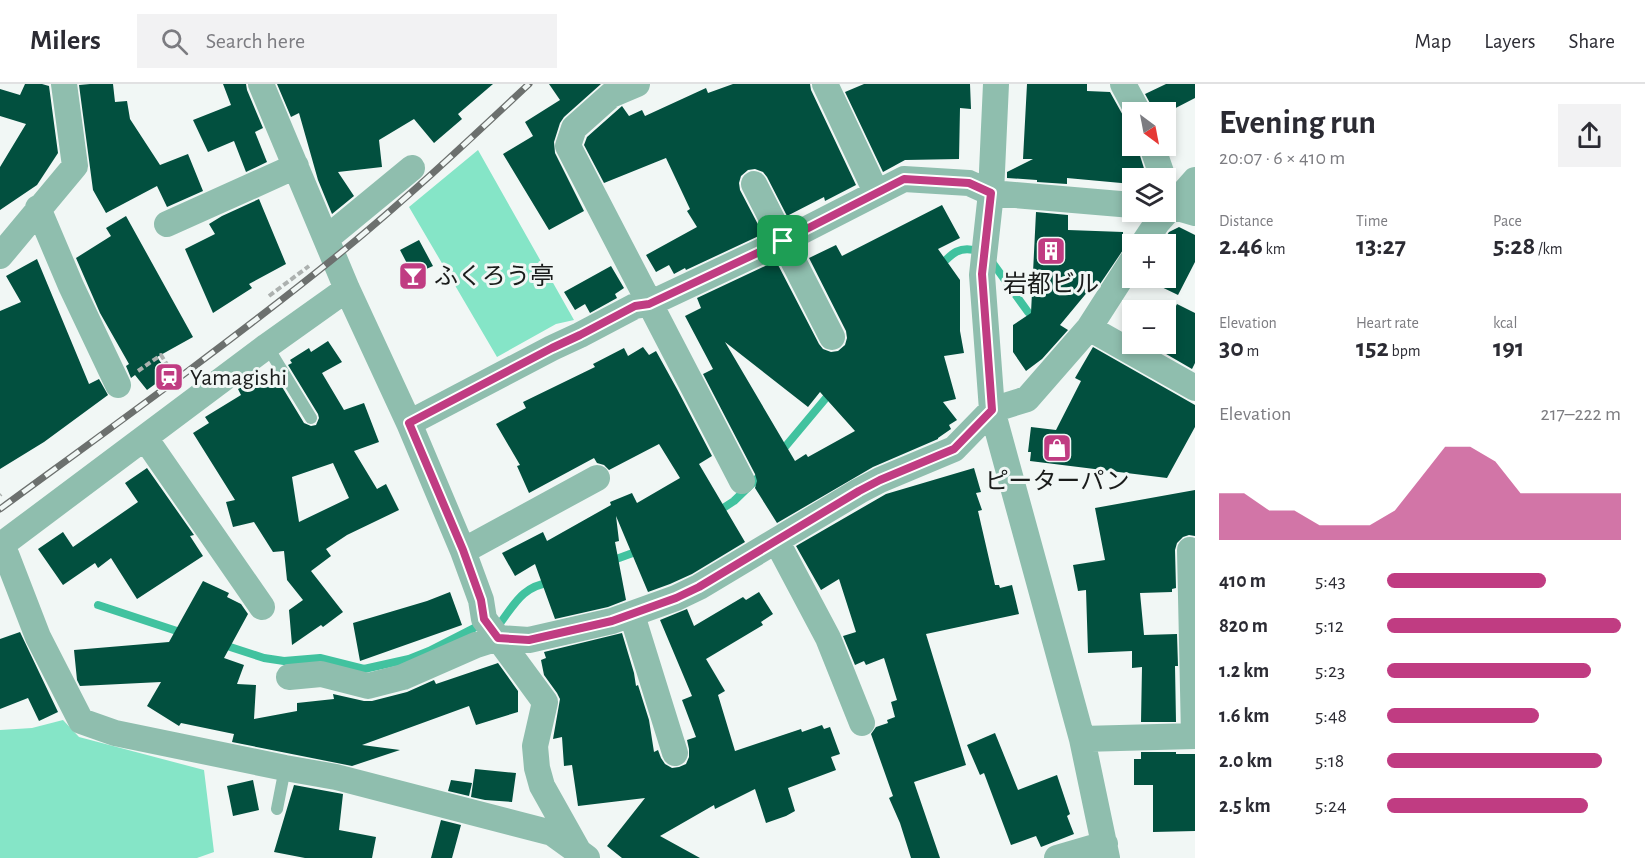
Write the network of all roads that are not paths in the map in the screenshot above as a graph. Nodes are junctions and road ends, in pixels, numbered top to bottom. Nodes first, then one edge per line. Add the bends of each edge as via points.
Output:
1 (64, 84) edge
2 (261, 84) edge
3 (637, 84) edge
4 (825, 84) edge
5 (996, 84) edge
6 (1123, 84) edge
7 (1133, 102) edge
8 (296, 166) junction
9 (411, 168) dead end
10 (1195, 180) edge
11 (754, 183) dead end
12 (876, 192) junction
13 (991, 193) junction
14 (1176, 201) edge
15 (1122, 204) edge
16 (39, 208) junction
17 (168, 224) dead end
18 (327, 238) junction
19 (783, 241) junction
20 (0, 256) edge
21 (1122, 277) edge
22 (347, 289) junction
23 (649, 304) junction
24 (1089, 328) junction
25 (832, 337) dead end
26 (267, 346) junction
27 (118, 385) dead end
28 (1195, 388) edge
29 (992, 410) junction
30 (312, 418) dead end
31 (409, 423) junction
32 (145, 438) junction
33 (597, 478) dead end
34 (742, 481) dead end
35 (777, 542) junction
36 (2, 550) edge
37 (463, 550) junction
38 (1190, 550) dead end
39 (262, 607) dead end
40 (632, 615) junction
41 (498, 638) junction
42 (289, 677) dead end
43 (862, 723) dead end
44 (1195, 736) edge
45 (1082, 739) junction
46 (675, 753) dead end
47 (285, 768) junction
48 (277, 809) dead end
49 (1106, 851) edge
50 (581, 856) edge
51 (1057, 858) edge

1 - 16 street via 75,165
2 - 8 street
3 - 23 street via 611,95 574,128 568,146
4 - 12 street
5 - 13 street
6 - 7 street
8 - 17 street
8 - 18 street
9 - 18 street
10 - 14 street
11 - 19 street
12 - 13 street via 904,179 969,183
12 - 19 street
13 - 15 street
13 - 29 street via 982,274
16 - 20 street
16 - 27 street
18 - 22 street
19 - 23 street
19 - 25 street
21 - 24 street
22 - 26 street
22 - 31 street
23 - 31 street via 635,306
23 - 34 street
24 - 28 street
24 - 29 street via 1027,399
26 - 30 lane
26 - 32 street
29 - 35 street via 954,449 880,480
29 - 45 street
31 - 37 street
32 - 36 street via 8,540
32 - 39 street
33 - 37 street
35 - 40 street via 699,587
35 - 43 street via 828,638
36 - 47 street via 38,637 81,721 116,733
37 - 41 street via 484,619
38 - 44 street
40 - 41 street via 529,640
40 - 46 street
41 - 42 street via 403,677 368,686 321,674
41 - 50 street via 545,702 536,746 537,768 542,786
44 - 45 street
45 - 49 street
47 - 48 lane
47 - 50 street via 336,777 552,833
49 - 51 street

